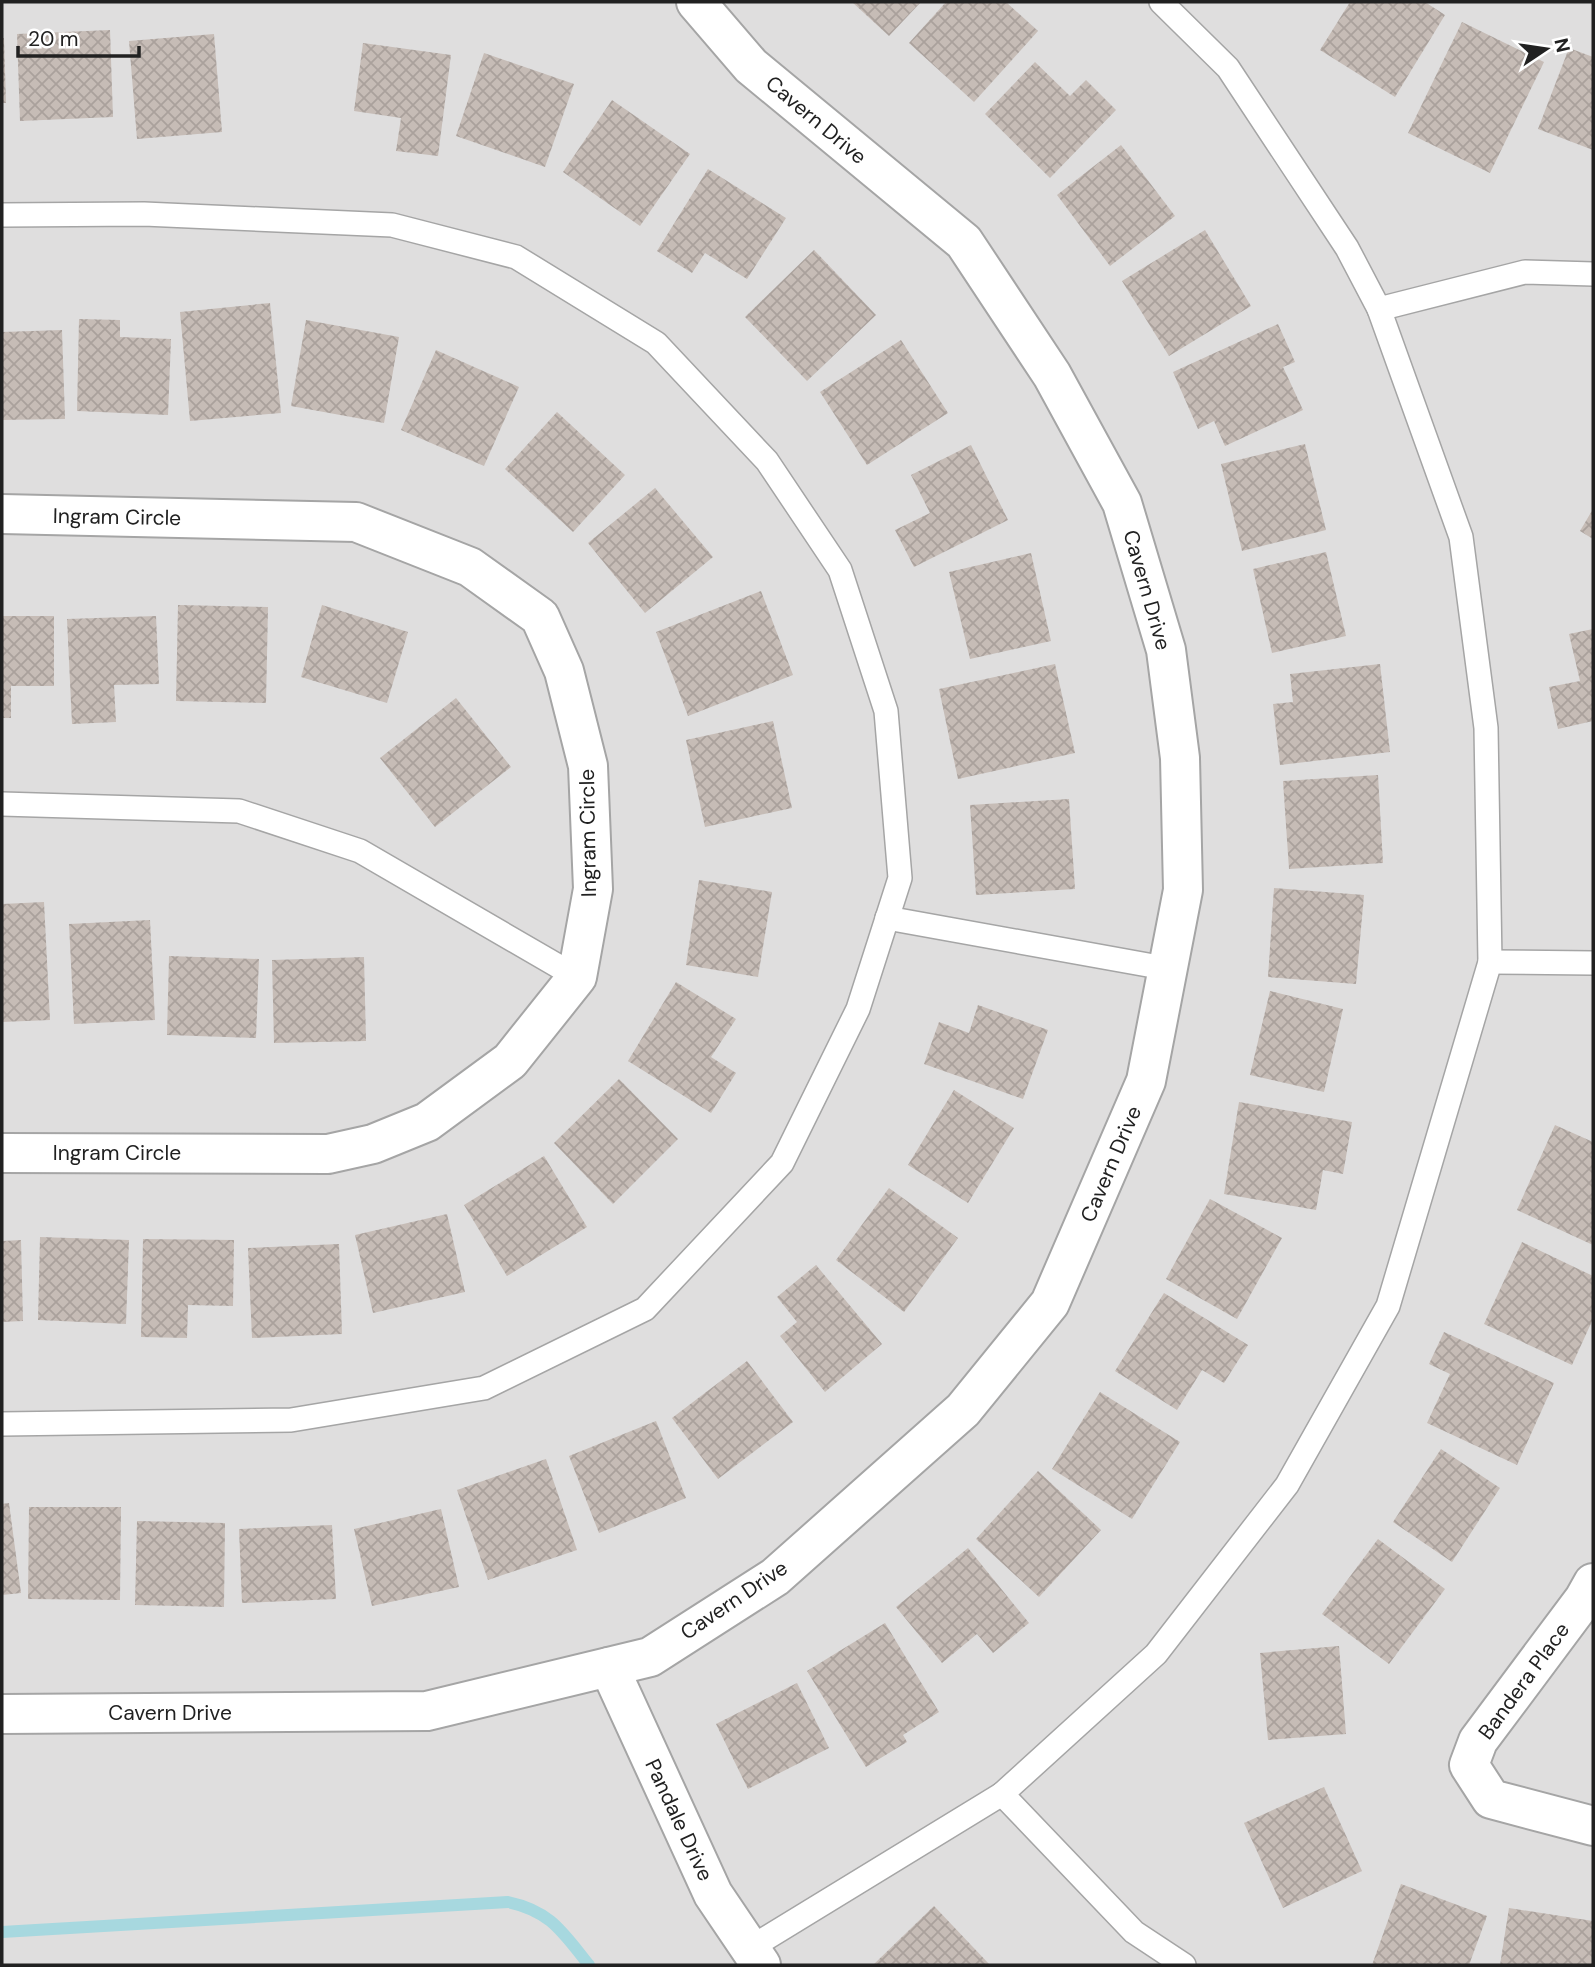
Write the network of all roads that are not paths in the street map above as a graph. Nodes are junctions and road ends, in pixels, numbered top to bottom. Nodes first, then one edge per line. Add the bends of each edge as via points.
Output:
1 (696, 2) edge
2 (1161, 2) edge
3 (2, 215) edge
4 (1593, 274) edge
5 (1379, 309) junction
6 (2, 514) edge
7 (2, 804) edge
8 (887, 918) junction
9 (1490, 962) junction
10 (1593, 963) edge
11 (1170, 969) junction
12 (577, 977) junction
13 (2, 1153) edge
14 (2, 1424) edge
15 (1593, 1583) edge
16 (608, 1667) junction
17 (2, 1714) edge
18 (1002, 1794) junction
19 (1593, 1826) edge
20 (756, 1957) edge
21 (1184, 1965) edge

1 - 11 street, Cavern Drive via 751,66 964,242 1052,375 1122,503 1166,650 1180,758 1183,890
2 - 5 lane via 1228,68 1347,248
3 - 8 lane via 144,215 392,225 516,257 656,343 767,461 840,570 886,711 900,878
4 - 5 lane via 1525,272
5 - 9 lane via 1461,537 1486,728
6 - 12 street, Ingram Circle via 356,522 470,567 540,617 564,671 588,766 593,890
7 - 12 lane via 239,811 360,851
8 - 11 lane
8 - 14 lane via 858,1009 782,1163 645,1309 484,1388 291,1420
9 - 10 lane
9 - 18 lane via 1388,1306 1287,1485 1156,1654
11 - 16 street, Cavern Drive via 1146,1081 1051,1303 963,1410 775,1577 650,1657
12 - 13 street, Ingram Circle via 510,1060 427,1122 373,1143 328,1154
15 - 19 street, Bandera Place via 1478,1741 1469,1765 1491,1799
16 - 17 street, Cavern Drive via 427,1711
16 - 20 street, Pandale Drive via 713,1894
18 - 20 lane
18 - 21 lane via 1134,1932

